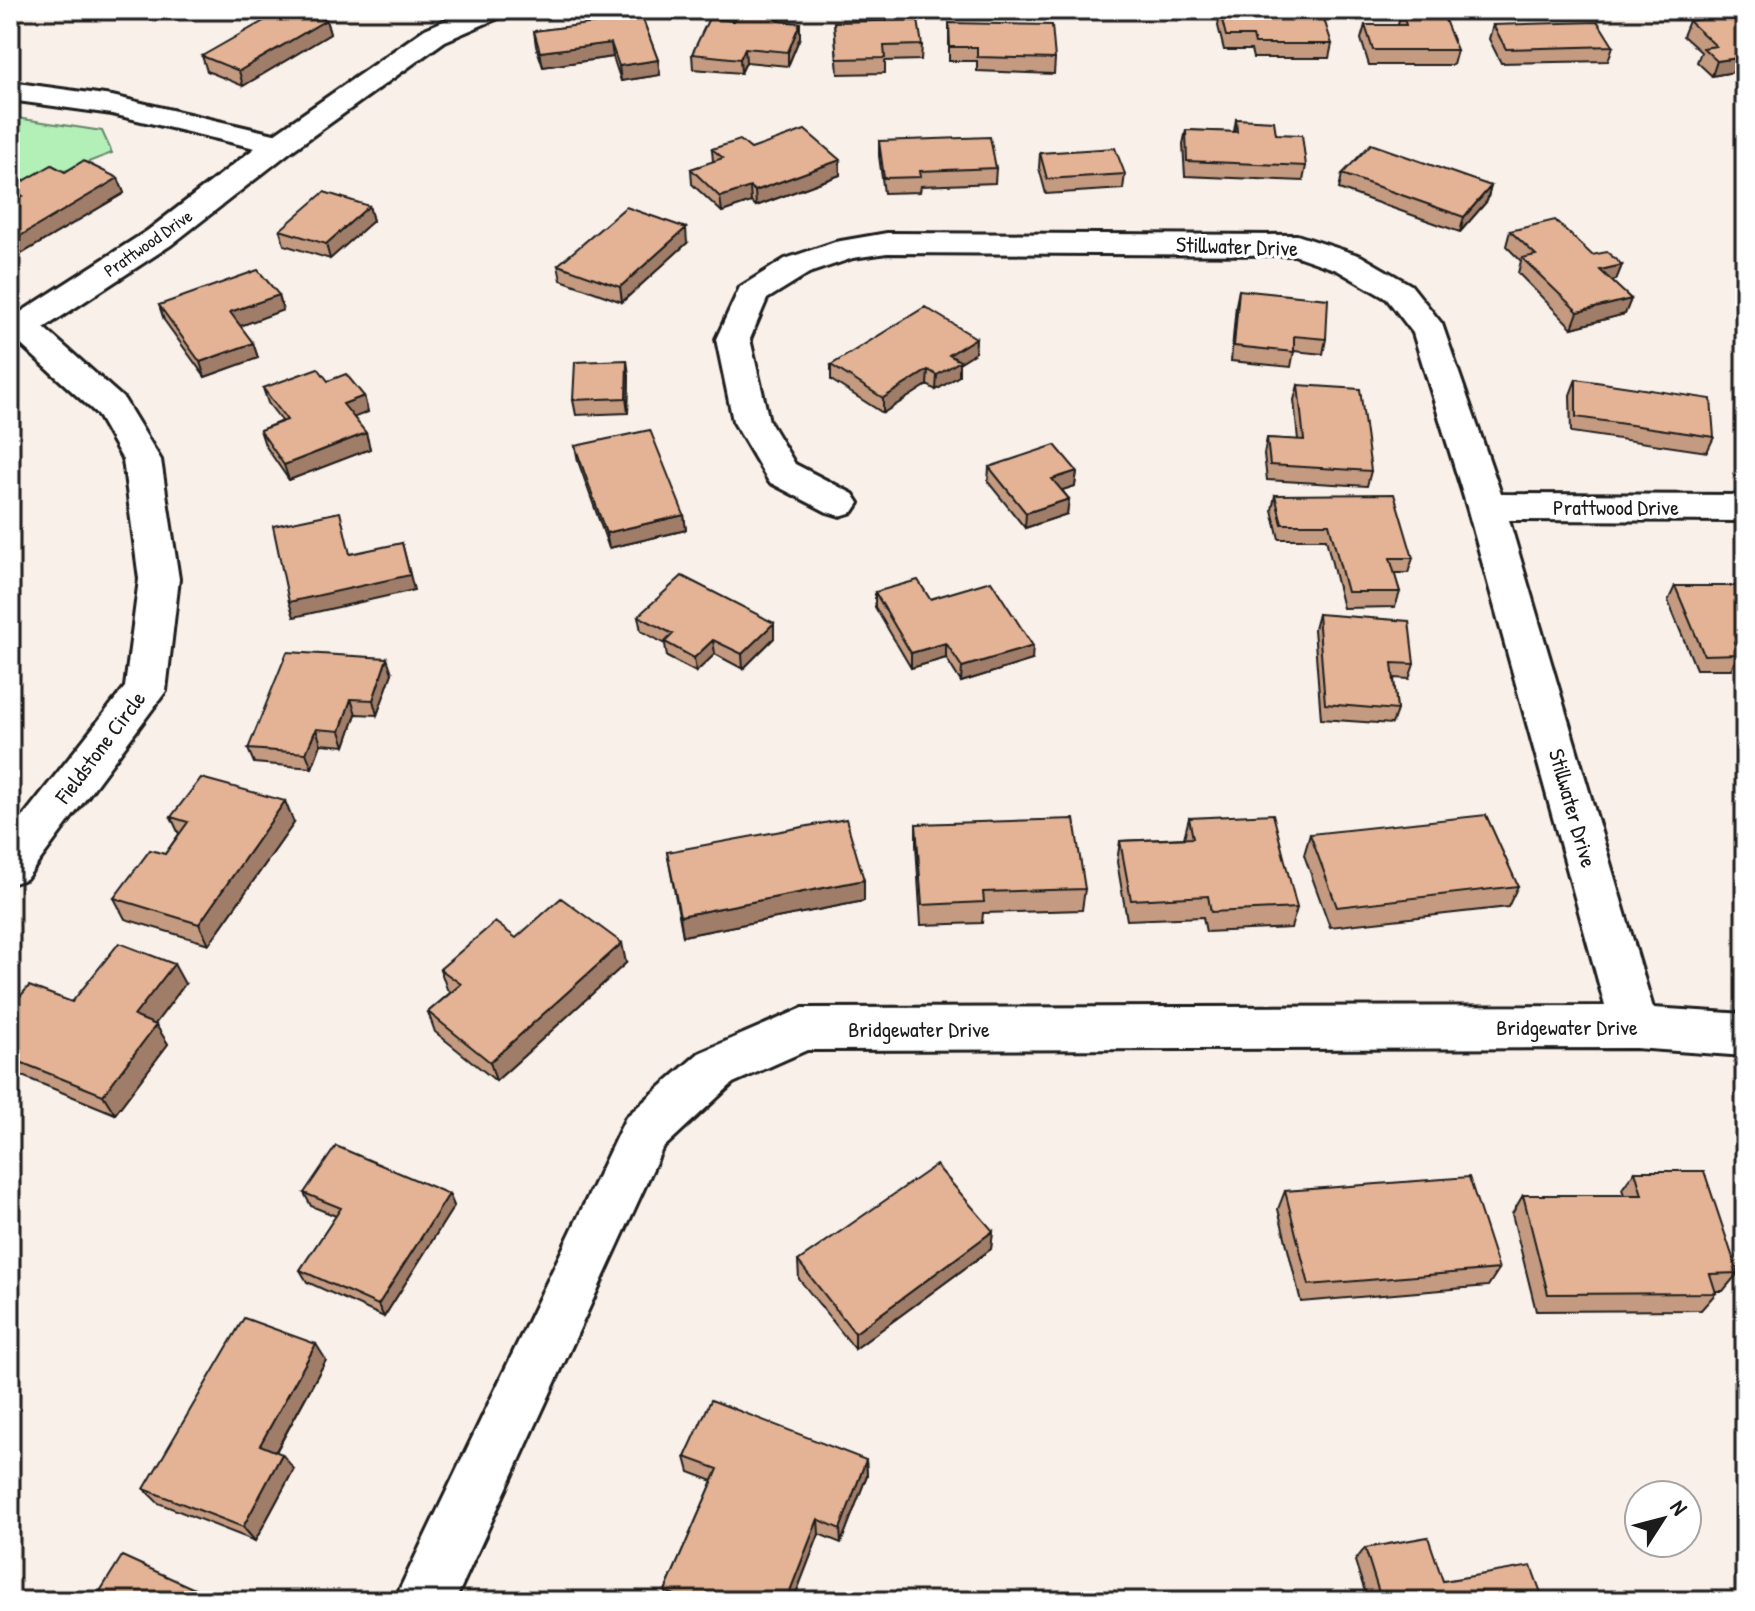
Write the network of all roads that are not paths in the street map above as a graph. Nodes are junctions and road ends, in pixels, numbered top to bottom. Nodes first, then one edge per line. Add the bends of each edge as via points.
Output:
1 (493, 10) edge
2 (10, 91) edge
3 (279, 145) junction
4 (16, 330) edge
5 (840, 503) dead end
6 (1486, 507) junction
7 (1745, 508) edge
8 (10, 866) edge
9 (1635, 1027) junction
10 (1745, 1035) edge
11 (424, 1601) edge

1 - 3 street, Prattwood Drive via 435,35
2 - 3 street via 121,106
3 - 4 street, Prattwood Drive via 159,238
4 - 8 street, Fieldstone Circle via 111,407 142,460 159,579 145,691
5 - 6 street, Stillwater Drive via 782,473 751,421 733,339 752,294 797,266 847,249 887,243 1297,245 1361,270 1399,292 1430,331
6 - 7 street, Prattwood Drive
6 - 9 street, Stillwater Drive
9 - 10 street, Bridgewater Drive
9 - 11 street, Bridgewater Drive via 803,1029 716,1068 644,1133

